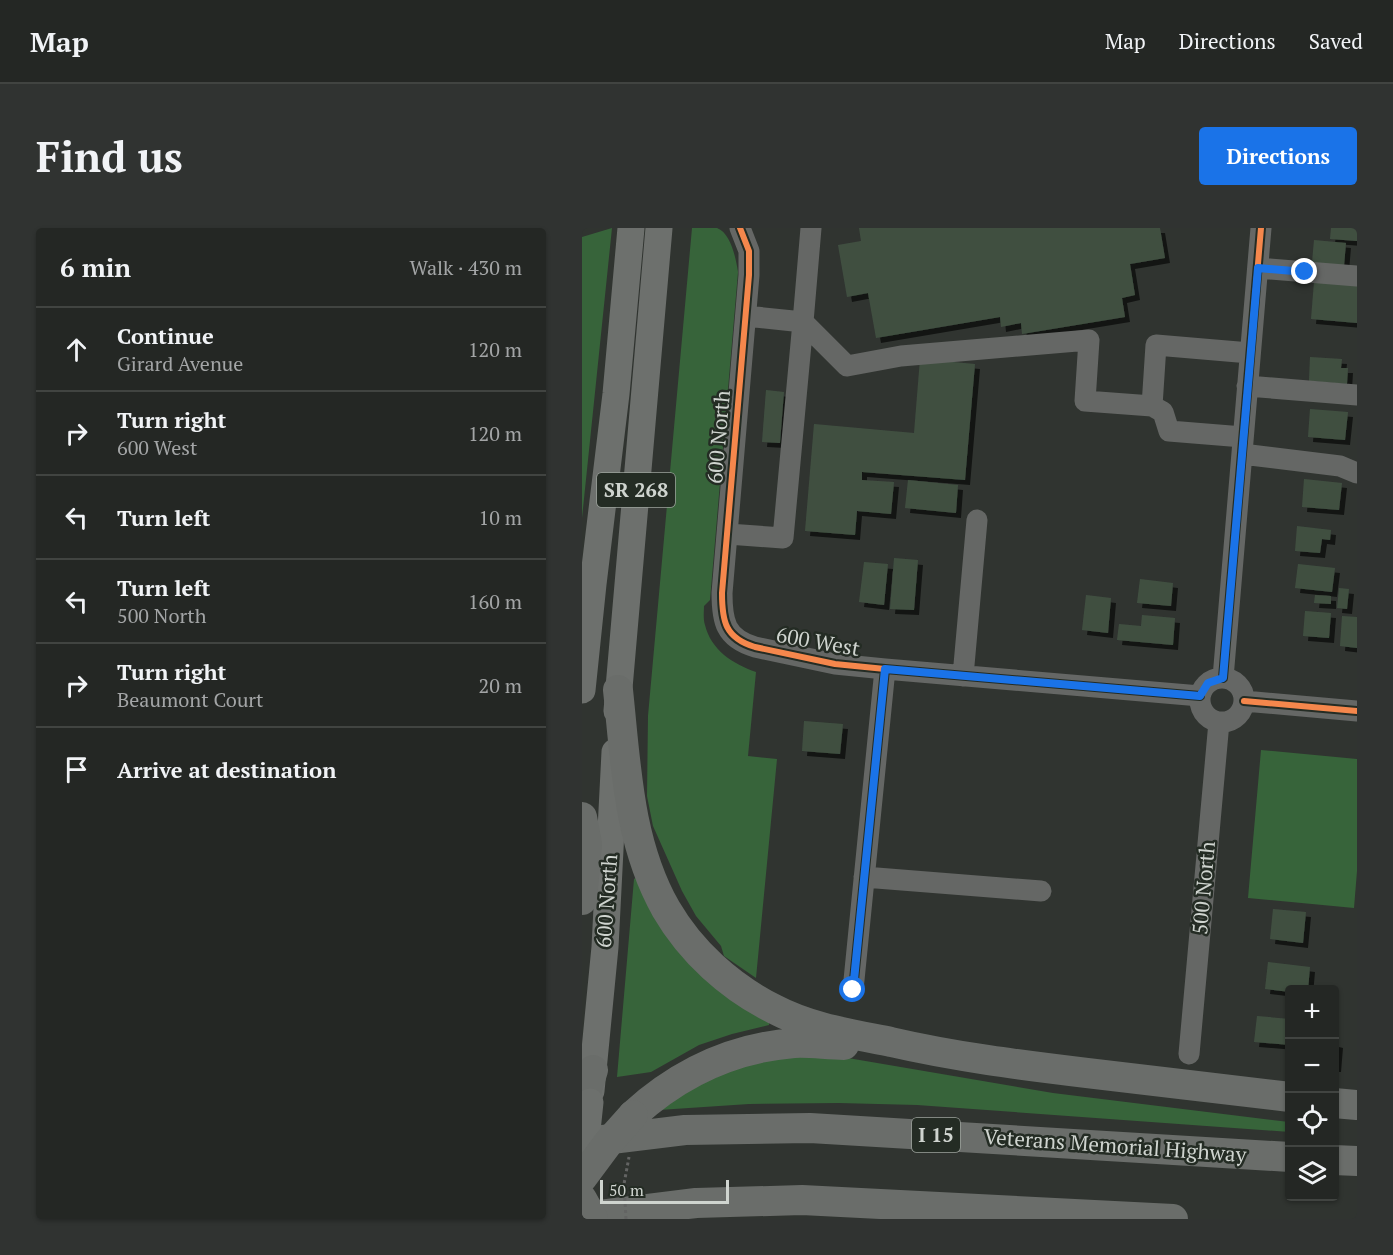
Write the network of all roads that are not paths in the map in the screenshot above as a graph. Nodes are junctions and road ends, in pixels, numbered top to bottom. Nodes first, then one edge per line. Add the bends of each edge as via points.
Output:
1 (631, 228) edge
2 (659, 228) edge
3 (740, 228) edge
4 (811, 228) edge
5 (1261, 228) edge
6 (1258, 268) junction
7 (1357, 276) edge
8 (746, 316) junction
9 (803, 322) junction
10 (1250, 353) junction
11 (1247, 386) junction
12 (1357, 395) edge
13 (1152, 406) junction
14 (1243, 446) junction
15 (1357, 473) edge
16 (977, 520) dead end
17 (728, 534) junction
18 (726, 626) joint
19 (885, 669) junction
20 (963, 676) junction
21 (1223, 678) junction
22 (582, 690) edge
23 (618, 690) junction
24 (1200, 696) junction
25 (1244, 701) junction
26 (1357, 711) edge
27 (1219, 722) junction
28 (582, 817) edge
29 (864, 877) junction
30 (1041, 891) dead end
31 (582, 900) edge
32 (853, 990) dead end
33 (922, 1049) junction
34 (1189, 1054) dead end
35 (593, 1070) joint
36 (1285, 1096) edge
37 (585, 1103) edge
38 (1339, 1103) edge
39 (1357, 1105) edge
40 (582, 1143) edge
41 (1285, 1157) edge
42 (1339, 1160) edge
43 (1357, 1161) edge
44 (582, 1179) edge
45 (582, 1199) edge
46 (582, 1216) edge
47 (593, 1219) edge
48 (1173, 1219) edge

1 - 22 main road, SR 268
2 - 23 main road, 600 North / SR 268
3 - 8 street, 600 North via 749,251
4 - 9 street
5 - 6 street
6 - 7 street
6 - 10 street
8 - 9 street
8 - 17 street, 600 North
9 - 13 street via 847,366 901,356 1089,340 1085,402
9 - 17 street via 783,538
10 - 11 street
10 - 13 street via 1156,345
11 - 12 street
11 - 14 street
13 - 14 street via 1163,412 1169,431
14 - 15 street
14 - 21 street
16 - 20 street
17 - 18 street, 600 North via 722,594
18 - 19 street, 600 West via 738,640 754,647 835,664
19 - 20 street, 600 West
19 - 29 street
20 - 24 street, 600 West
21 - 24 street via 1208,683
21 - 25 street via 1238,685
23 - 33 highway via 638,841 666,909 692,945 737,987 785,1015
23 - 35 main road, 600 North / SR 268 via 608,897
24 - 27 street via 1204,713
25 - 26 street
25 - 27 street via 1238,715
27 - 34 street, 500 North
28 - 31 highway via 587,844
29 - 30 street
29 - 32 street
33 - 36 highway
33 - 44 highway, bridge via 811,1043 763,1047 717,1060 658,1094 621,1128
35 - 37 highway
37 - 44 main road, bridge
38 - 39 highway
40 - 41 highway, Veterans Memorial Highway / I 15 via 685,1130 810,1128
42 - 43 highway
45 - 47 highway, bridge
46 - 48 highway via 696,1203 802,1200

